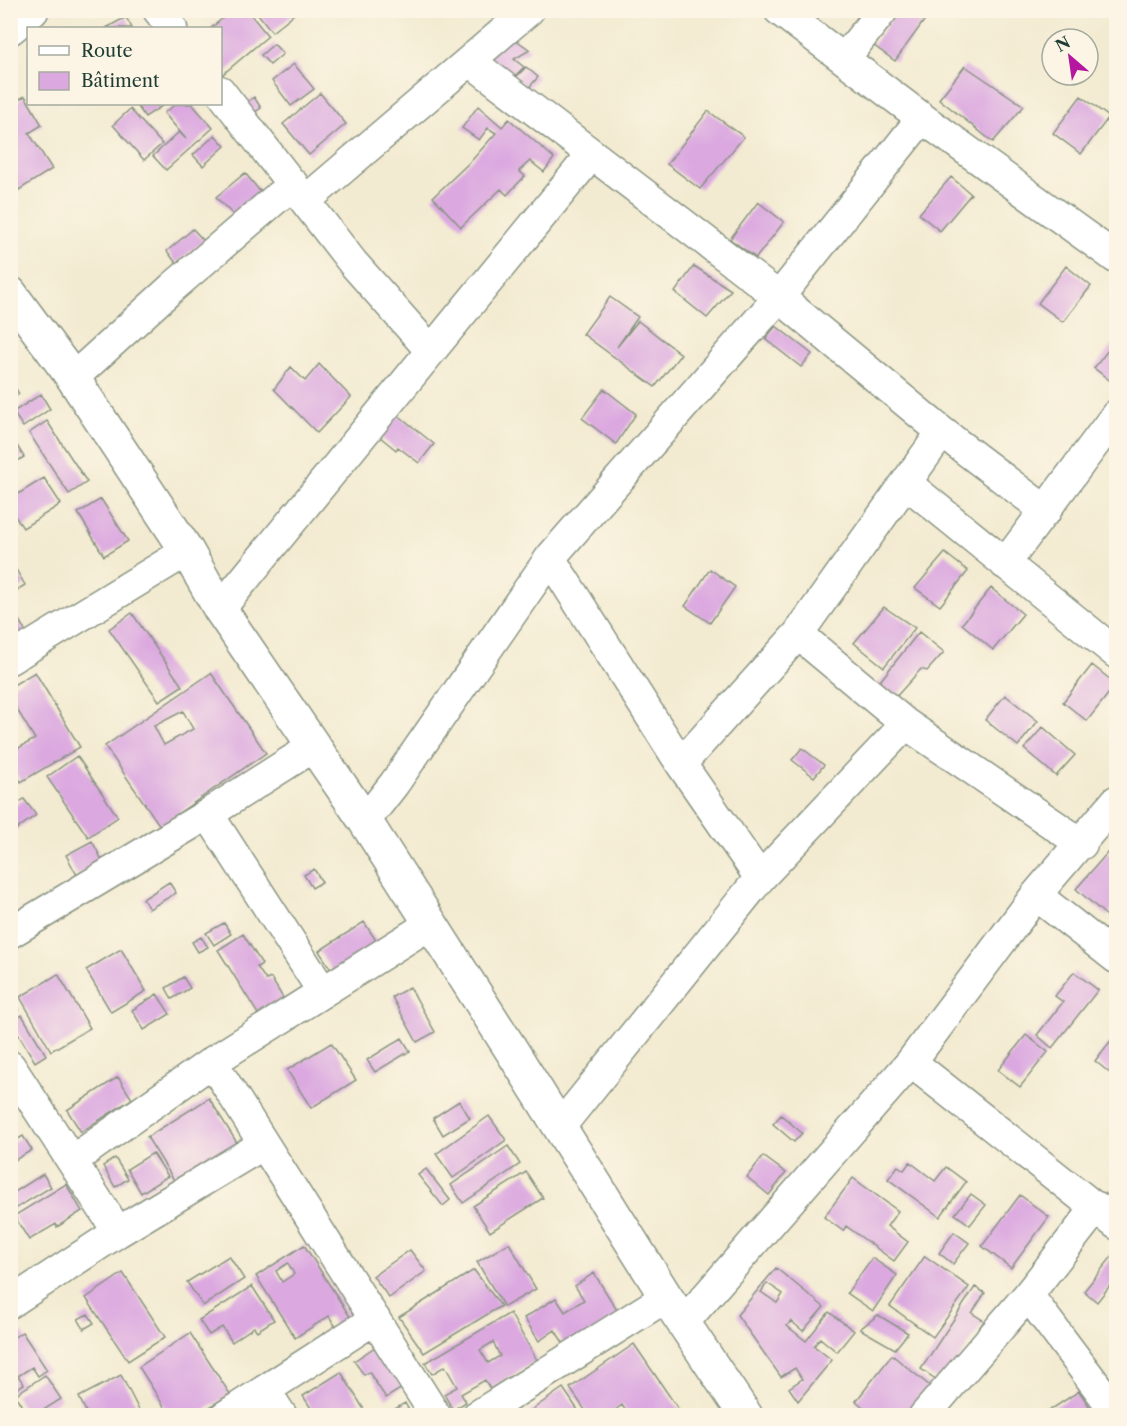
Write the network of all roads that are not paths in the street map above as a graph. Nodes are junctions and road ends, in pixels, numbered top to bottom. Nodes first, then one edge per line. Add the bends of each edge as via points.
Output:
1 (158, 10) edge
2 (529, 10) edge
3 (778, 10) edge
4 (883, 10) edge
5 (171, 27) edge
6 (844, 59) junction
7 (470, 61) junction
8 (222, 94) edge
9 (922, 118) junction
10 (592, 154) junction
11 (299, 192) junction
12 (1116, 258) edge
13 (10, 293) edge
14 (779, 297) junction
15 (431, 351) junction
16 (73, 378) junction
17 (1116, 415) edge
18 (942, 432) junction
19 (906, 483) junction
20 (1046, 511) junction
21 (187, 551) junction
22 (550, 558) junction
23 (1005, 564) junction
24 (220, 609) junction
25 (798, 634) junction
26 (1116, 653) edge
27 (10, 659) edge
28 (906, 724) junction
29 (314, 747) junction
30 (681, 764) junction
31 (1116, 801) edge
32 (208, 814) junction
33 (365, 821) junction
34 (1082, 844) junction
35 (760, 878) junction
36 (1036, 895) junction
37 (432, 923) junction
38 (10, 933) edge
39 (1116, 958) edge
40 (323, 992) junction
41 (212, 1062) junction
42 (911, 1062) junction
43 (10, 1066) edge
44 (559, 1128) junction
45 (264, 1144) junction
46 (73, 1160) junction
47 (1106, 1215) edge
48 (118, 1232) junction
49 (1028, 1295) junction
50 (10, 1303) edge
51 (675, 1310) junction
52 (375, 1319) junction
53 (265, 1390) junction
54 (1113, 1398) edge
55 (225, 1416) edge
56 (282, 1416) edge
57 (436, 1416) edge
58 (477, 1416) edge
59 (746, 1416) edge
60 (924, 1416) edge

1 - 5 street
2 - 7 street
3 - 6 street
4 - 6 street
6 - 9 street
7 - 10 street
7 - 11 street
8 - 11 street
9 - 12 street
9 - 14 street
10 - 14 street
10 - 15 street
11 - 15 street via 353,263
11 - 16 street via 173,287
13 - 16 street
14 - 18 street
14 - 22 street
15 - 24 street
16 - 21 street
17 - 20 street
18 - 19 street
18 - 20 street
19 - 23 street
19 - 25 street
20 - 23 street
21 - 24 street
21 - 27 street
22 - 30 street
22 - 33 street
23 - 26 street
24 - 29 street
25 - 28 street
25 - 30 street
28 - 34 street
28 - 35 street
29 - 32 street
29 - 33 street
30 - 35 street
31 - 34 street
32 - 38 street
32 - 40 street
33 - 37 street
34 - 36 street
35 - 44 street
36 - 39 street
36 - 42 street
37 - 40 street
37 - 44 street
40 - 41 street
41 - 45 street
41 - 46 street
42 - 47 street
42 - 51 street
43 - 46 street
44 - 51 street
45 - 48 street
45 - 52 street
46 - 48 street
47 - 49 street
48 - 50 street
49 - 54 street
49 - 60 street
51 - 58 street
51 - 59 street
52 - 53 street
52 - 57 street
53 - 55 street
53 - 56 street

